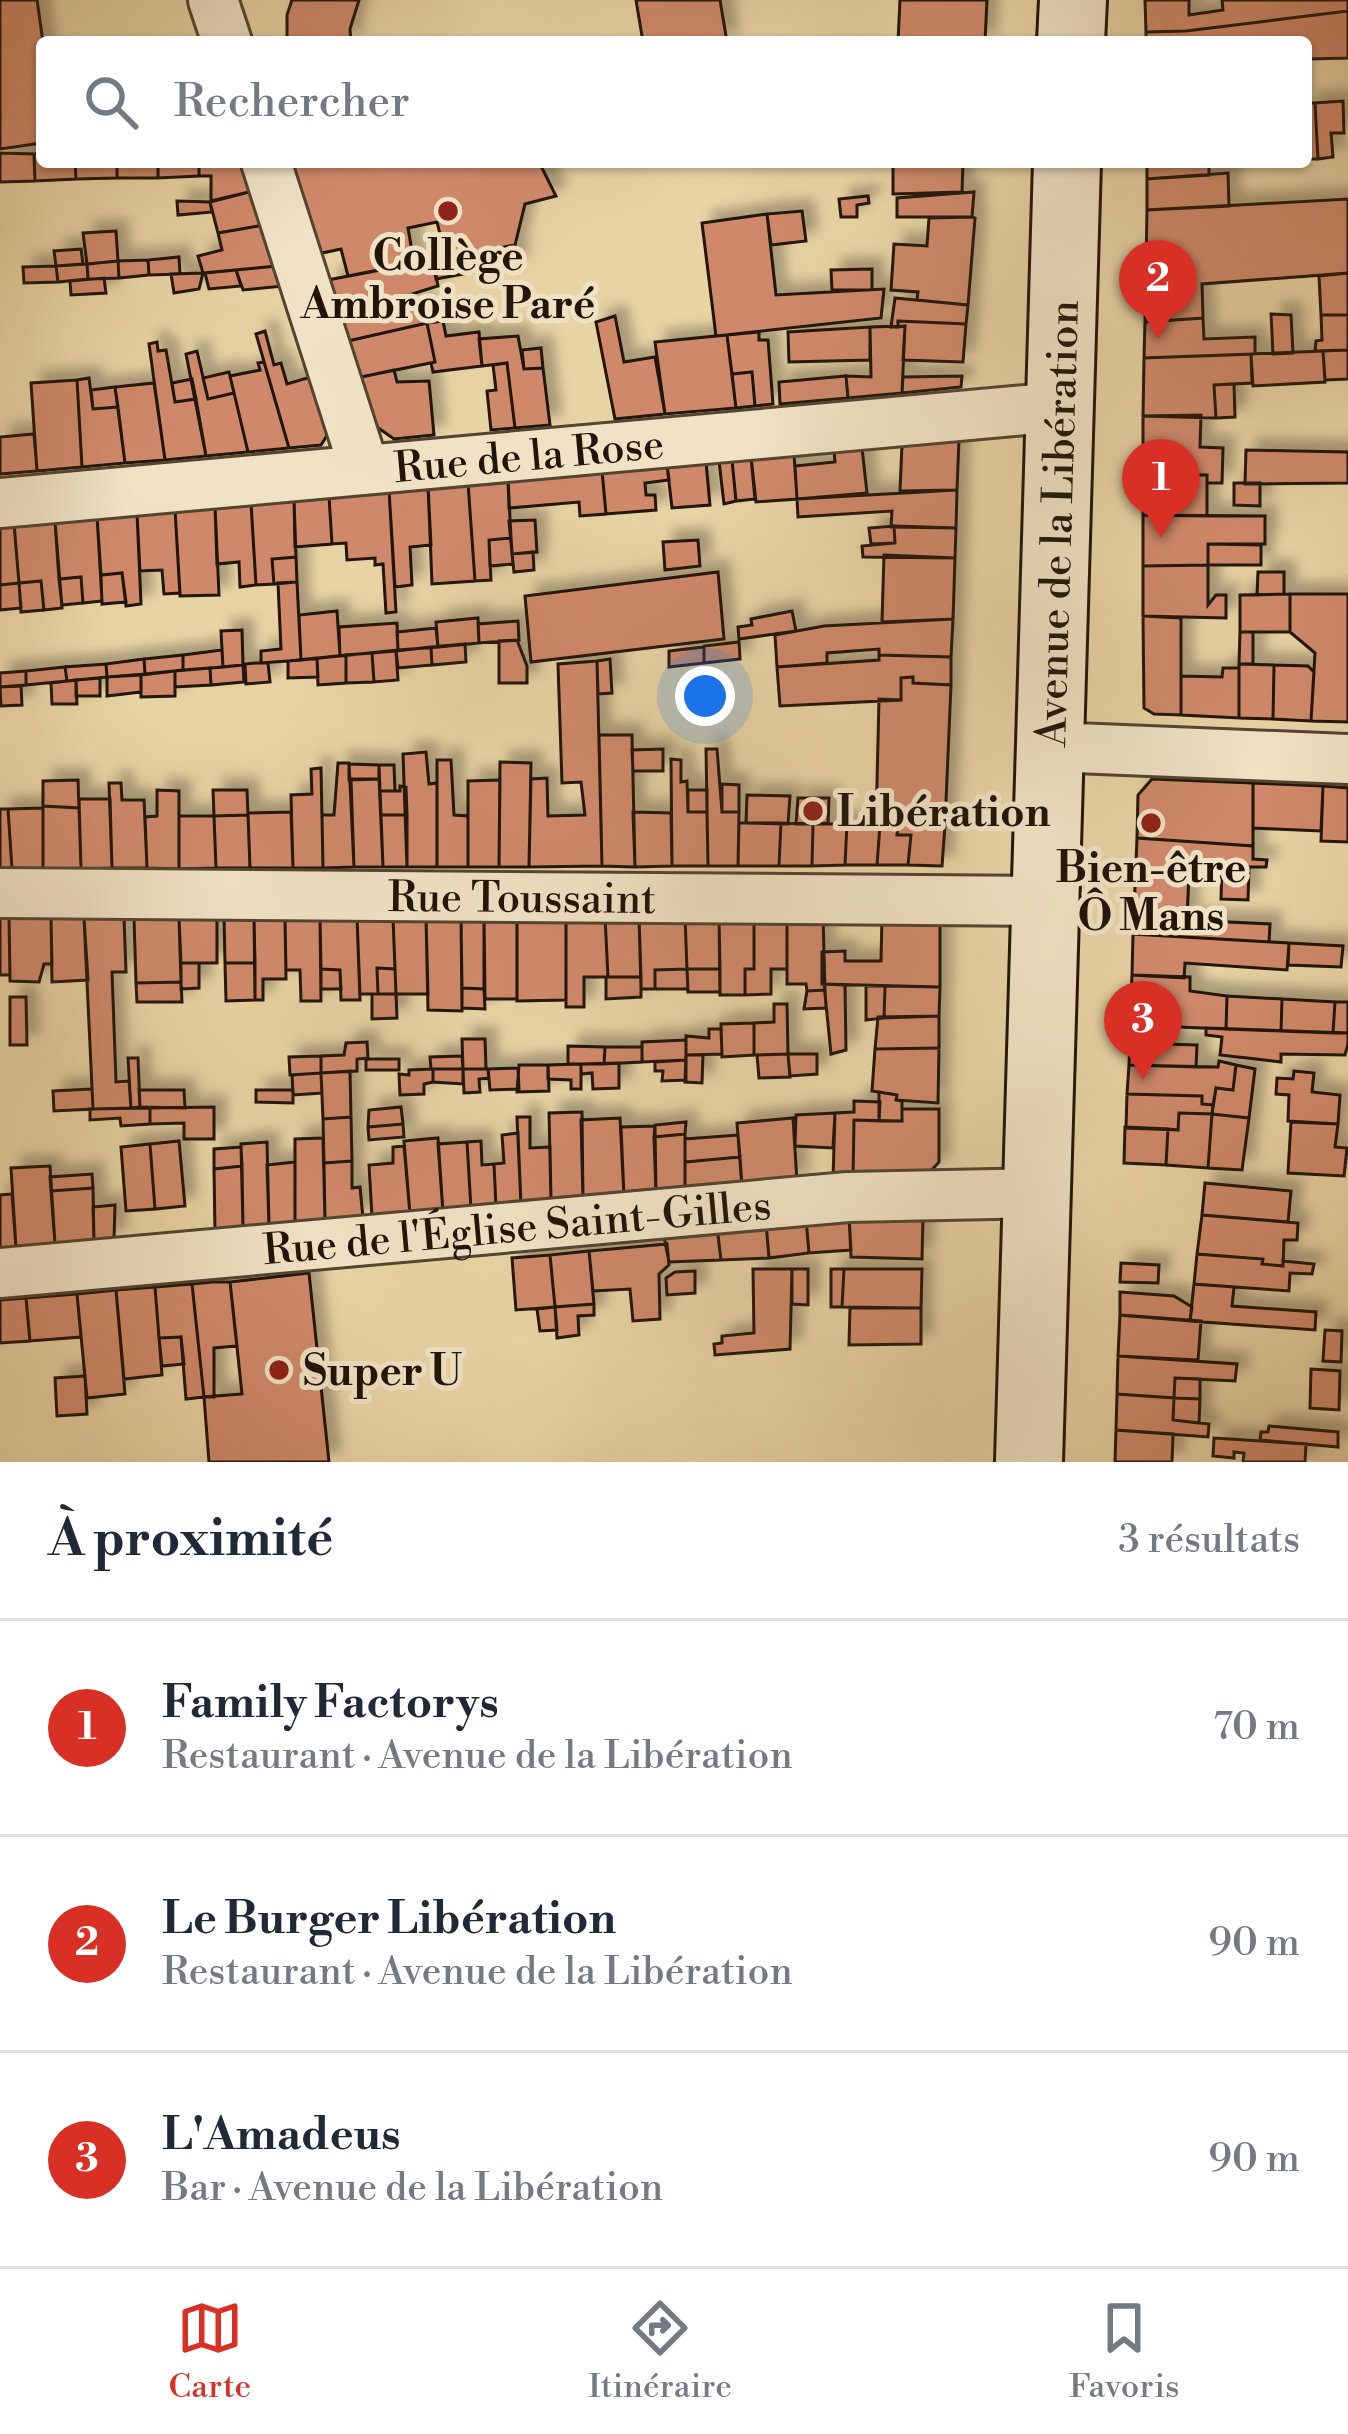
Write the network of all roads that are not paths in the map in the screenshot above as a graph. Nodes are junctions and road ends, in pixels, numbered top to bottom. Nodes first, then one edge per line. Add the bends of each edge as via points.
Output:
1 (213, 0) edge
2 (1072, 0) edge
3 (225, 36) edge
4 (1071, 36) edge
5 (268, 168) edge
6 (1067, 168) edge
7 (1059, 407) junction
8 (364, 468) junction
9 (0, 503) edge
10 (1050, 747) junction
11 (1348, 759) edge
12 (0, 893) edge
13 (1045, 901) junction
14 (1037, 1192) junction
15 (0, 1273) edge
16 (1029, 1462) edge

1 - 3 street
2 - 4 main road
5 - 8 street
6 - 7 main road, Avenue de la Libération
7 - 8 street, Rue de la Rose
7 - 10 main road, Avenue de la Libération
8 - 9 street, Rue de la Rose
10 - 11 street
10 - 13 main road, Avenue de la Libération
12 - 13 street, Rue Toussaint
13 - 14 main road, Avenue de la Libération
14 - 15 street, Rue de l'Église Saint-Gilles via 848,1197
14 - 16 main road, Avenue de la Libération

